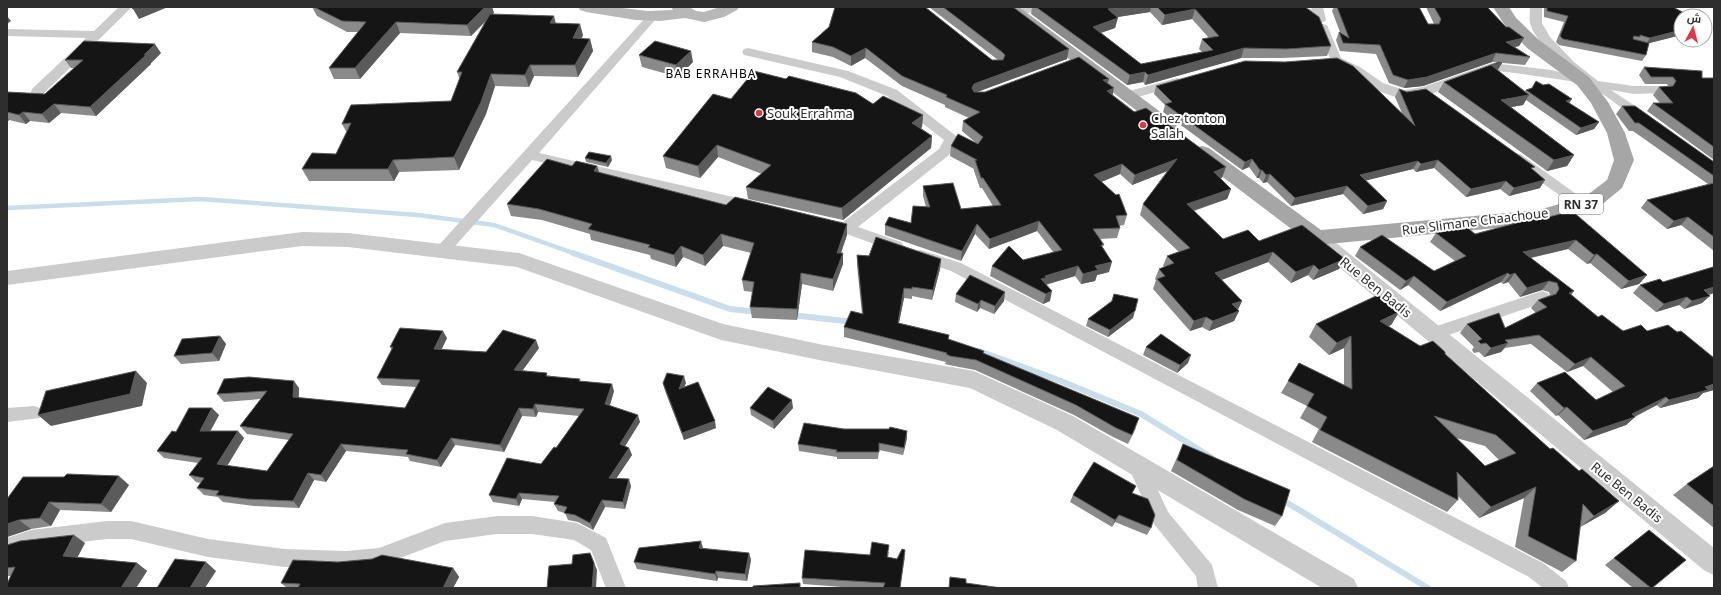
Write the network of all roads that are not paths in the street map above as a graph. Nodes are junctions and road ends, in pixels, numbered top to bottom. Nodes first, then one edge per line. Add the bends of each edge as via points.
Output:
1 (126, 7) edge
2 (586, 7) edge
3 (731, 7) edge
4 (1039, 7) edge
5 (1302, 7) edge
6 (1317, 7) edge
7 (1501, 7) edge
8 (1536, 7) edge
9 (682, 10) edge
10 (1013, 10) edge
11 (651, 18) junction
12 (1320, 20) junction
13 (8, 32) dead end
14 (97, 35) junction
15 (748, 52) dead end
16 (1336, 60) junction
17 (1320, 61) edge
18 (1192, 77) edge
19 (1589, 82) junction
20 (1662, 89) edge
21 (1425, 91) junction
22 (37, 92) edge
23 (1127, 96) junction
24 (1437, 100) edge
25 (1599, 102) junction
26 (1622, 103) junction
27 (1653, 125) edge
28 (1506, 150) edge
29 (529, 155) junction
30 (1581, 204) junction
31 (761, 209) edge
32 (815, 221) edge
33 (846, 228) junction
34 (1317, 238) junction
35 (443, 250) junction
36 (7, 278) edge
37 (1542, 297) edge
38 (1434, 334) junction
39 (34, 413) dead end
40 (7, 415) edge
41 (1137, 466) junction
42 (7, 548) edge
43 (1714, 563) edge
44 (616, 588) edge
45 (1208, 588) edge
46 (1345, 588) edge
47 (1559, 588) edge

1 - 14 street
2 - 11 main road
3 - 9 main road via 711,16 697,16
4 - 10 street
5 - 12 street
6 - 12 street
7 - 19 main road, Rue Slimane Chaachoue / RN 37 via 1510,21 1533,44
8 - 19 street via 1536,24 1548,44
9 - 11 main road via 670,17
10 - 23 main road, Rue Ben Badis via 1073,63
11 - 29 street
12 - 16 street
13 - 14 street
14 - 22 street
15 - 33 street via 844,74 892,94 951,139 944,152
16 - 17 street
16 - 21 street via 1379,86 1404,94
18 - 23 street
19 - 20 street via 1634,90
19 - 21 street via 1551,74 1492,67
19 - 25 main road, Rue Slimane Chaachoue / RN 37
19 - 26 street
21 - 24 street
23 - 34 main road, Rue Ben Badis
25 - 26 street
25 - 30 main road, Rue Slimane Chaachoue / RN 37 via 1616,132 1624,160 1614,183 1593,201
26 - 27 street
28 - 30 street
29 - 31 street
29 - 35 street
30 - 34 main road, Rue Slimane Chaachoue / RN 37 via 1539,217
32 - 33 street
33 - 47 street via 956,267 1536,570
34 - 38 street, Rue Ben Badis
35 - 36 street via 348,240 302,239
35 - 41 street via 519,260 721,332 974,380 1065,423
37 - 38 street
38 - 43 street, Rue Ben Badis
39 - 40 street
41 - 45 street via 1161,518 1205,572
41 - 46 street
42 - 44 street via 31,539 107,530 131,530 208,548 285,558 346,560 379,557 445,532 497,525 532,525 577,532 599,544

